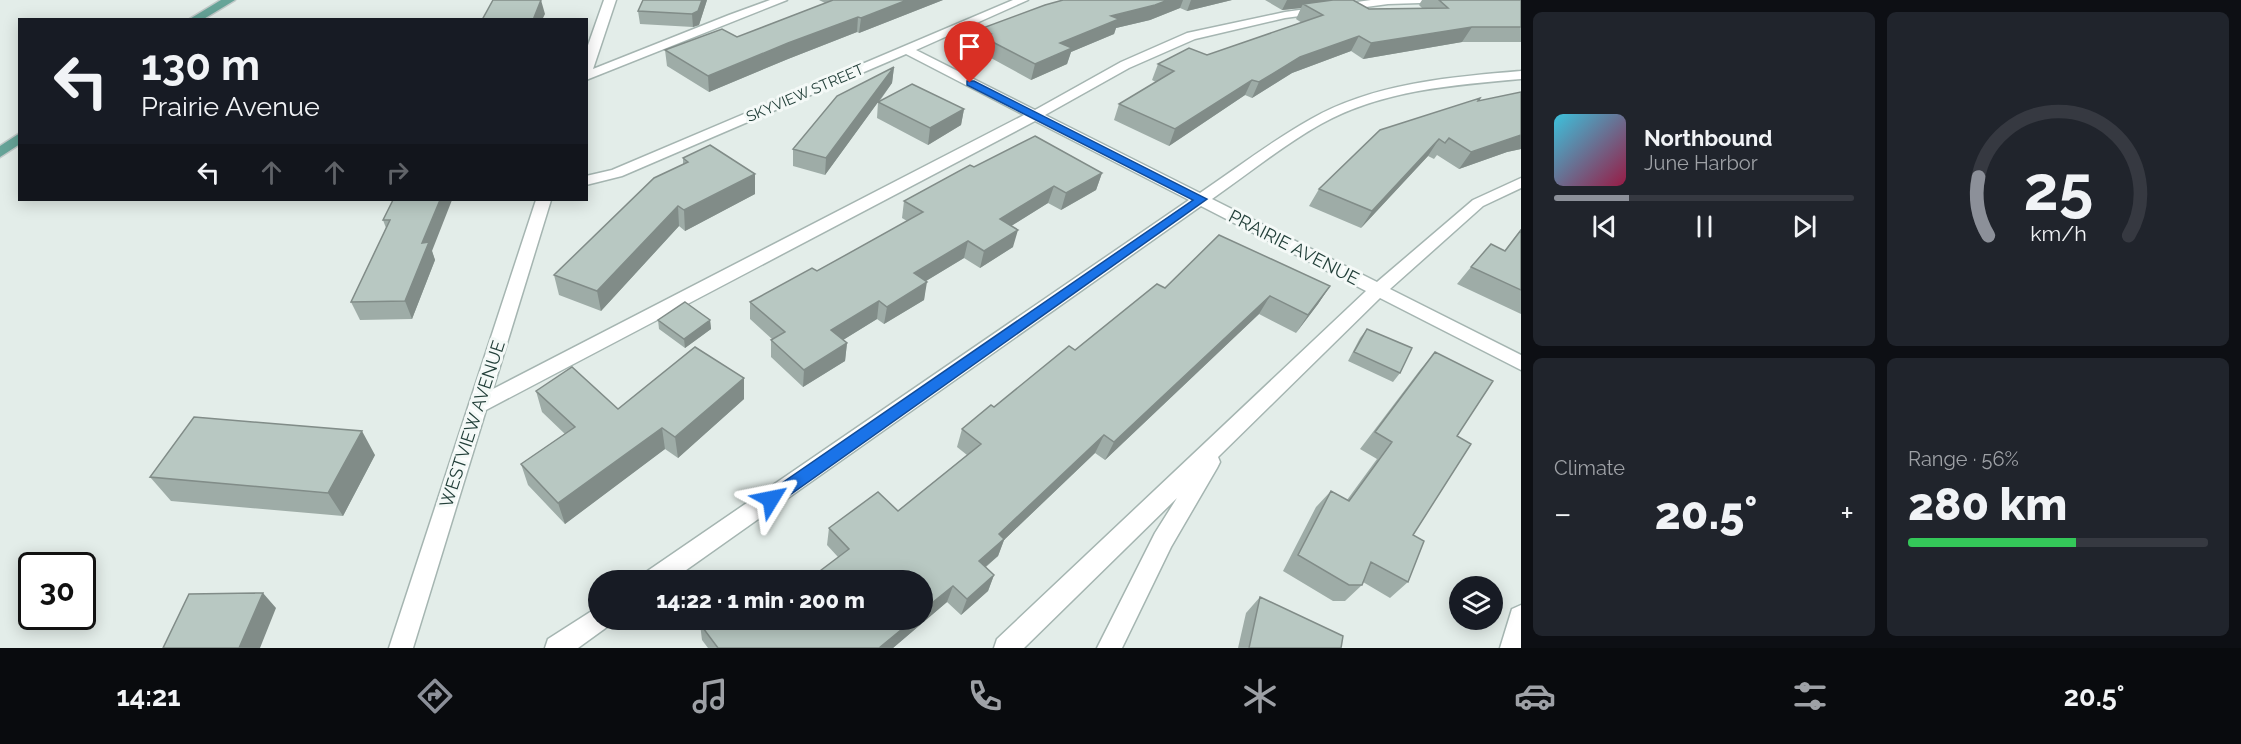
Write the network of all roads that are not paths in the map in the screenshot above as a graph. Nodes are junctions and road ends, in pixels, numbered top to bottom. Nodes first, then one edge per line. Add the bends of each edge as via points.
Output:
1 (229, 0) edge
2 (610, 0) edge
3 (781, 0) edge
4 (1022, 0) edge
5 (1420, 0) edge
6 (197, 18) edge
7 (906, 50) junction
8 (588, 64) edge
9 (588, 75) edge
10 (1521, 75) edge
11 (1035, 115) junction
12 (18, 139) edge
13 (0, 153) edge
14 (588, 180) edge
15 (1521, 182) edge
16 (1201, 199) junction
17 (543, 201) edge
18 (1378, 290) junction
19 (1521, 363) edge
20 (477, 406) junction
21 (1221, 443) junction
22 (668, 570) edge
23 (1521, 617) edge
24 (588, 626) edge
25 (401, 648) edge
26 (557, 648) edge
27 (1006, 648) edge
28 (1108, 648) edge
29 (1512, 648) edge

1 - 6 main road
2 - 8 street
3 - 9 street
4 - 7 street, SKYVIEW STREET
5 - 11 street via 1285,15 1191,36 1125,65
7 - 11 street, PRAIRIE AVENUE
7 - 14 street, SKYVIEW STREET via 617,173
10 - 16 street via 1441,82 1370,99 1317,121
11 - 16 street, PRAIRIE AVENUE
11 - 20 street
12 - 13 main road
15 - 18 street via 1478,203
16 - 18 street, PRAIRIE AVENUE
16 - 22 street
17 - 20 street, WESTVIEW AVENUE
18 - 19 street, PRAIRIE AVENUE
18 - 21 street
20 - 25 street, WESTVIEW AVENUE
21 - 27 street
21 - 28 street via 1163,540
23 - 29 street
24 - 26 street

